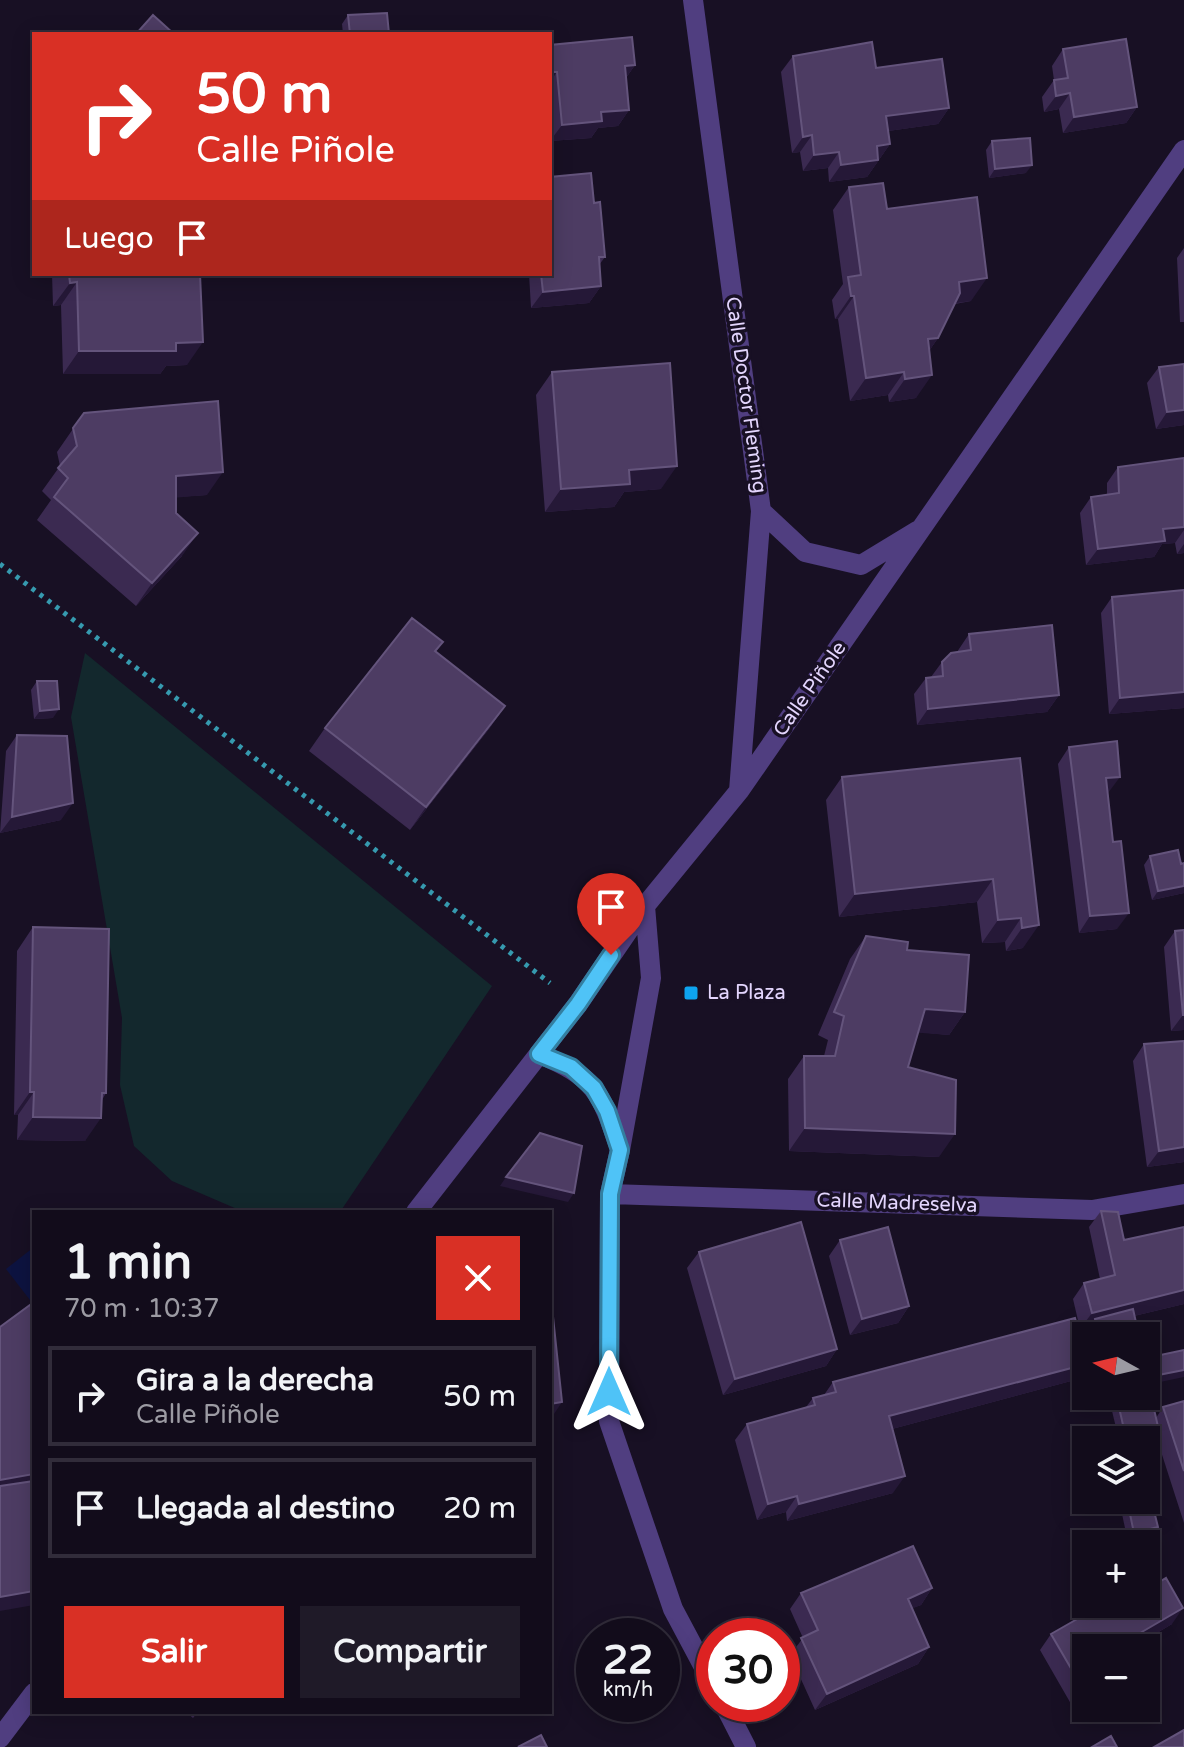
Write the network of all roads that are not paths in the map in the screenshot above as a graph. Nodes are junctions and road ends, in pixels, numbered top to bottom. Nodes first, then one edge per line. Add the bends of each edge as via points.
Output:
1 (693, 0) edge
2 (1184, 150) edge
3 (761, 511) junction
4 (924, 527) junction
5 (739, 791) junction
6 (645, 906) junction
7 (539, 1054) junction
8 (620, 1150) junction
9 (610, 1194) junction
10 (1184, 1194) edge
11 (418, 1210) edge
12 (696, 1652) edge
13 (32, 1696) edge
14 (733, 1722) edge
15 (0, 1738) edge
16 (746, 1747) edge

1 - 3 street, Calle Doctor Fleming
2 - 4 street, Calle Piñole
3 - 4 street via 805,552 861,565
3 - 5 street, Calle Doctor Fleming
4 - 5 street, Calle Piñole
5 - 6 street, Calle Piñole
6 - 7 street, Calle Piñole
6 - 8 street via 651,978
7 - 8 street via 571,1067 594,1088
7 - 11 street, Calle Piñole
8 - 9 street
9 - 10 street, Calle Madreselva via 1092,1210
9 - 12 street via 609,1421 673,1609
13 - 15 street
14 - 16 street

